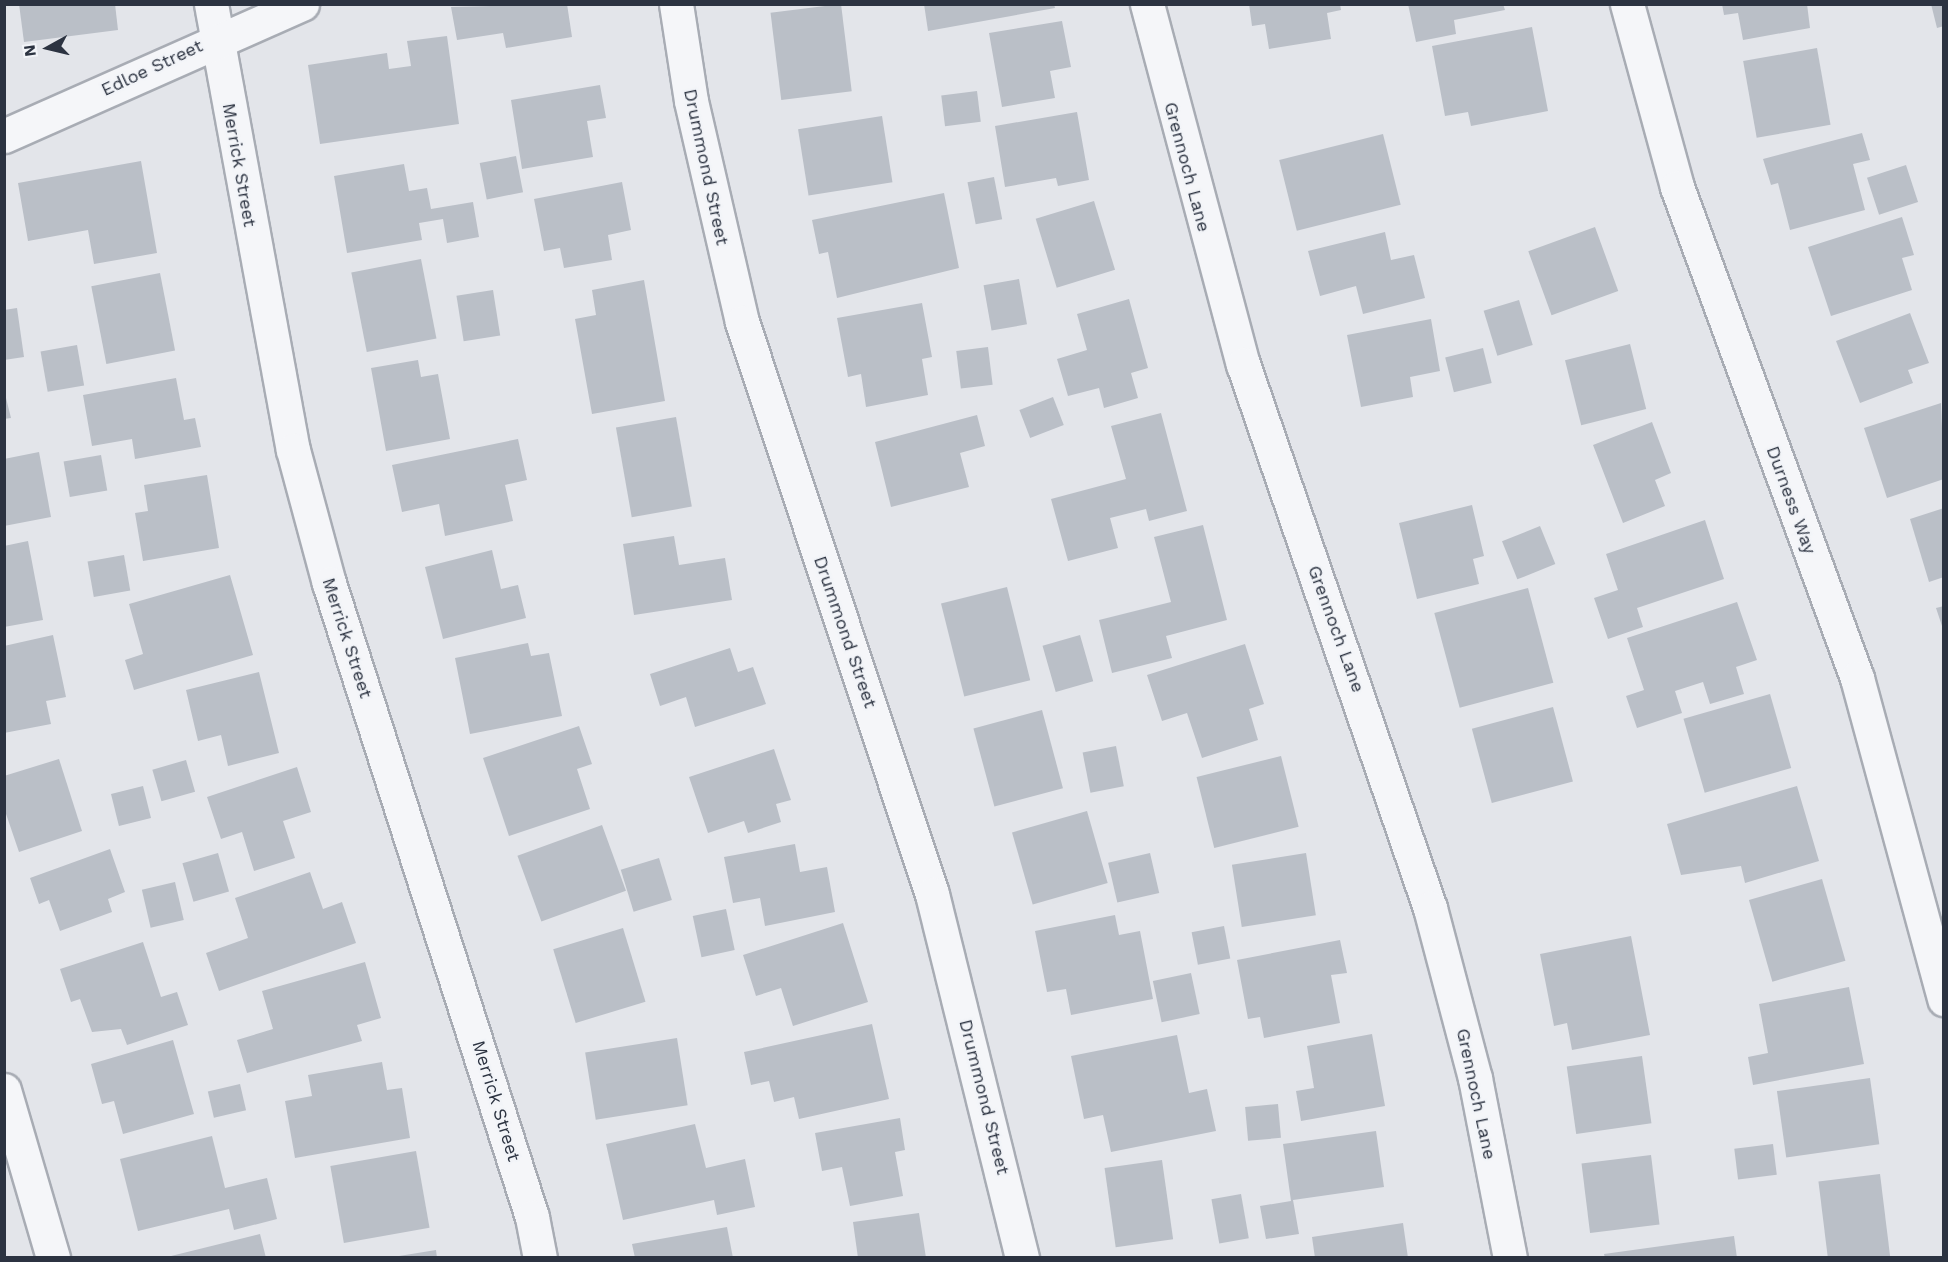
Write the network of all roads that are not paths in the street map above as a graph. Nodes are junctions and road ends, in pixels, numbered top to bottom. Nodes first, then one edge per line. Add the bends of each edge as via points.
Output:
1 (211, 4) edge
2 (302, 4) edge
3 (676, 4) edge
4 (1147, 4) edge
5 (1627, 4) edge
6 (217, 38) junction
7 (4, 136) edge
8 (1944, 999) edge
9 (4, 1089) edge
10 (53, 1257) edge
11 (540, 1257) edge
12 (1022, 1257) edge
13 (1510, 1257) edge

1 - 6 street, Merrick Street
2 - 6 street, Edloe Street
3 - 12 street, Drummond Street via 691,101 742,322 933,894
4 - 13 street, Grennoch Lane via 1243,364 1430,908 1475,1078
5 - 8 street, Durness Way via 1677,187 1857,678
6 - 7 street, Edloe Street
6 - 11 street, Merrick Street via 296,461 329,583 532,1217
9 - 10 street

